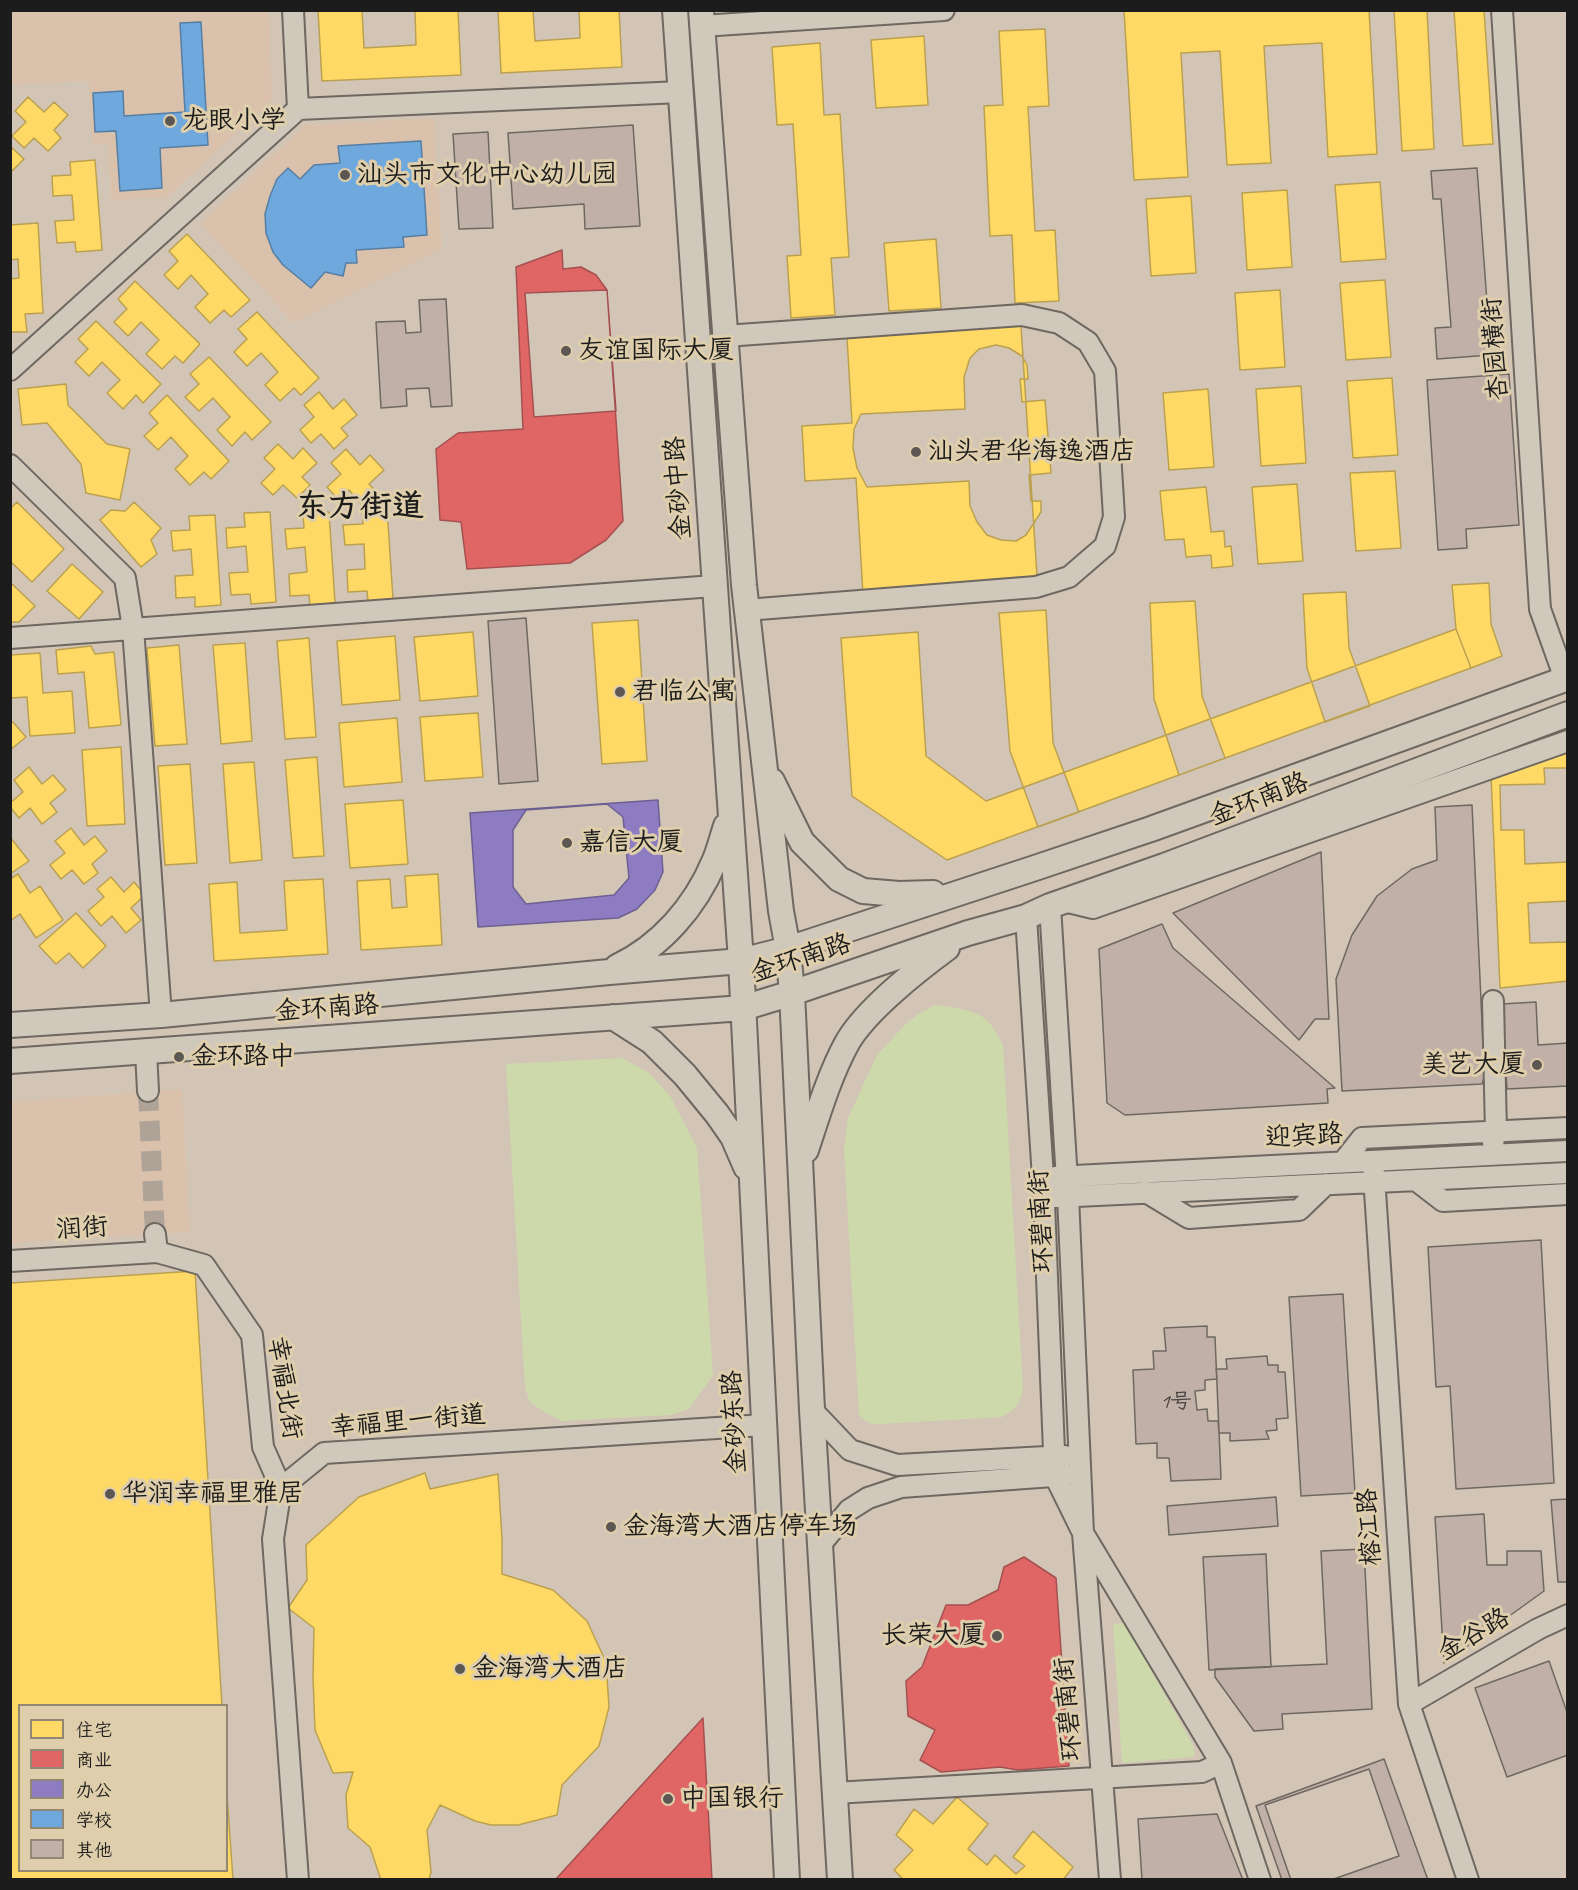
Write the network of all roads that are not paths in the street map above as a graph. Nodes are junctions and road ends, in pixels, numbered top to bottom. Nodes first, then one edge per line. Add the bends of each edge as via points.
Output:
1 (293, 10) edge
2 (675, 10) edge
3 (944, 10) edge
4 (1502, 10) edge
5 (701, 18) edge
6 (681, 92) junction
7 (298, 110) junction
8 (725, 336) junction
9 (10, 370) edge
10 (10, 465) edge
11 (714, 586) junction
12 (746, 610) junction
13 (133, 628) junction
14 (10, 638) edge
15 (1566, 679) edge
16 (1568, 714) edge
17 (1568, 741) edge
18 (765, 769) junction
19 (730, 813) junction
20 (962, 892) junction
21 (1057, 903) junction
22 (1026, 917) junction
23 (968, 933) junction
24 (788, 949) junction
25 (741, 961) junction
26 (609, 972) junction
27 (792, 993) junction
28 (1493, 1001) dead end
29 (743, 1008) junction
30 (161, 1015) junction
31 (613, 1017) junction
32 (10, 1025) edge
33 (146, 1051) junction
34 (10, 1061) edge
35 (148, 1091) tunnel mouth
36 (1568, 1128) edge
37 (1496, 1132) junction
38 (1568, 1151) edge
39 (1491, 1155) junction
40 (1373, 1161) junction
41 (1344, 1162) junction
42 (802, 1164) junction
43 (1568, 1173) edge
44 (1066, 1176) junction
45 (752, 1180) junction
46 (1418, 1181) junction
47 (1374, 1182) junction
48 (1326, 1184) junction
49 (1043, 1188) junction
50 (1146, 1192) junction
51 (1568, 1194) edge
52 (1068, 1196) junction
53 (156, 1243) joint
54 (10, 1261) edge
55 (812, 1410) junction
56 (764, 1425) junction
57 (1053, 1457) junction
58 (1080, 1465) junction
59 (1055, 1476) junction
60 (281, 1488) junction
61 (1083, 1533) junction
62 (821, 1544) junction
63 (1568, 1615) edge
64 (1409, 1704) junction
65 (1221, 1763) junction
66 (1102, 1778) junction
67 (834, 1792) junction
68 (298, 1880) edge
69 (787, 1880) edge
70 (840, 1880) edge
71 (1110, 1880) edge
72 (1260, 1880) edge
73 (1468, 1880) edge

1 - 7 street
2 - 6 main road, 金砂中路
3 - 5 street
4 - 15 street, 杏园横街 via 1540,609
5 - 8 main road
6 - 7 street
6 - 11 main road, 金砂中路
7 - 9 street
8 - 12 main road
8 - 12 street via 1022,315 1059,323 1088,342 1106,371 1114,517 1105,546 1069,577 1036,587
10 - 13 street via 125,578
11 - 13 street
11 - 19 main road, 金砂中路
12 - 18 main road
13 - 14 street
13 - 30 street
15 - 20 main road, 金环南路 via 1151,829
16 - 21 main road, 金环南路
17 - 21 street via 1093,908
18 - 20 main road via 802,842 839,879 863,891
18 - 24 main road
19 - 25 main road, 金砂中路
19 - 26 main road via 715,861 699,893 678,920 636,958
20 - 24 main road, 金环南路
21 - 22 main road, 金环南路
21 - 44 street, 环碧南街
22 - 23 main road, 金环南路
22 - 49 street, 环碧南街
23 - 27 main road, 金环南路
23 - 42 main road via 922,966 866,1018 848,1042 824,1096
24 - 25 main road, 金环南路
24 - 27 main road
25 - 26 main road, 金环南路
25 - 29 main road, 金砂东路
26 - 30 main road, 金环南路
27 - 29 main road, 金环南路
27 - 42 main road
28 - 37 street
29 - 31 main road, 金环南路
29 - 45 main road, 金砂东路
30 - 32 main road, 金环南路
31 - 33 main road, 金环南路
31 - 45 main road via 652,1042 686,1075 733,1137
33 - 34 main road, 金环南路
33 - 35 street
36 - 37 street
37 - 39 street
37 - 41 street via 1362,1138
38 - 39 street, 迎宾路
39 - 40 street, 迎宾路
40 - 41 street, 迎宾路
40 - 47 street, 榕江路
41 - 44 street, 迎宾路
42 - 55 main road
43 - 46 street, 迎宾路
44 - 49 street, 迎宾路
44 - 52 street, 环碧南街
45 - 56 main road, 金砂东路
46 - 47 street, 迎宾路
46 - 51 street via 1443,1201
47 - 48 street, 迎宾路
47 - 64 street, 榕江路
48 - 50 street, 迎宾路
48 - 50 street via 1299,1210 1189,1218
49 - 52 street, 迎宾路
49 - 57 street, 环碧南街
50 - 52 street, 迎宾路
52 - 58 street, 环碧南街
53 - 54 street, 润街
53 - 60 street, 幸福北街 via 204,1265 252,1335 263,1447
55 - 57 street via 850,1450 897,1466
55 - 62 main road
56 - 60 street, 幸福里一街道 via 324,1453
56 - 69 main road, 金砂东路
57 - 58 street
57 - 59 street, 环碧南街
58 - 59 street
58 - 61 street, 环碧南街
59 - 61 street, 环碧南街
59 - 62 street via 901,1487 868,1498 849,1510
60 - 68 street via 273,1539
61 - 65 street
61 - 66 street, 环碧南街
62 - 67 main road
63 - 64 street, 金谷路
64 - 73 street, 榕江路
65 - 66 street via 1202,1772
65 - 72 street
66 - 67 street
66 - 71 street, 环碧南街
67 - 70 main road

